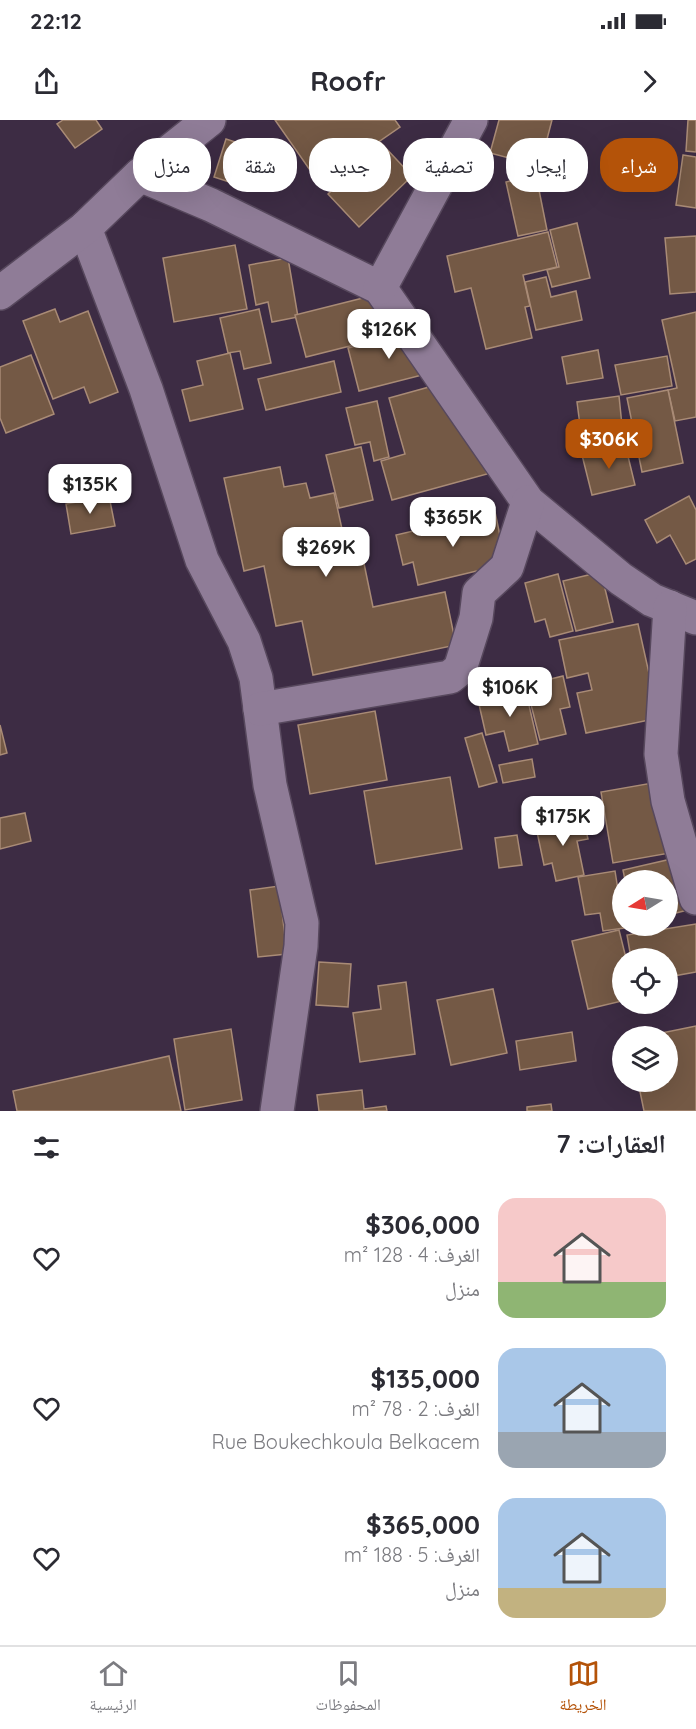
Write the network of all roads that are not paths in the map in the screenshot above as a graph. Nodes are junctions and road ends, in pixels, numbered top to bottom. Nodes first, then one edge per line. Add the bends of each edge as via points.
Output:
1 (209, 120) edge
2 (471, 120) edge
3 (187, 138) edge
4 (133, 183) edge
5 (179, 192) edge
6 (85, 228) junction
7 (380, 288) junction
8 (0, 293) edge
9 (528, 502) junction
10 (683, 613) edge
11 (260, 709) junction
12 (696, 898) edge
13 (278, 1111) edge

1 - 3 street
2 - 7 street
4 - 6 street
5 - 7 street
6 - 8 street
6 - 11 street via 146,389 202,560 244,641 256,678
7 - 9 street
9 - 10 street via 621,579 652,600
9 - 11 street via 507,567 479,594 460,669 450,677
10 - 12 street via 662,754 668,801
11 - 13 street via 270,785 302,923

